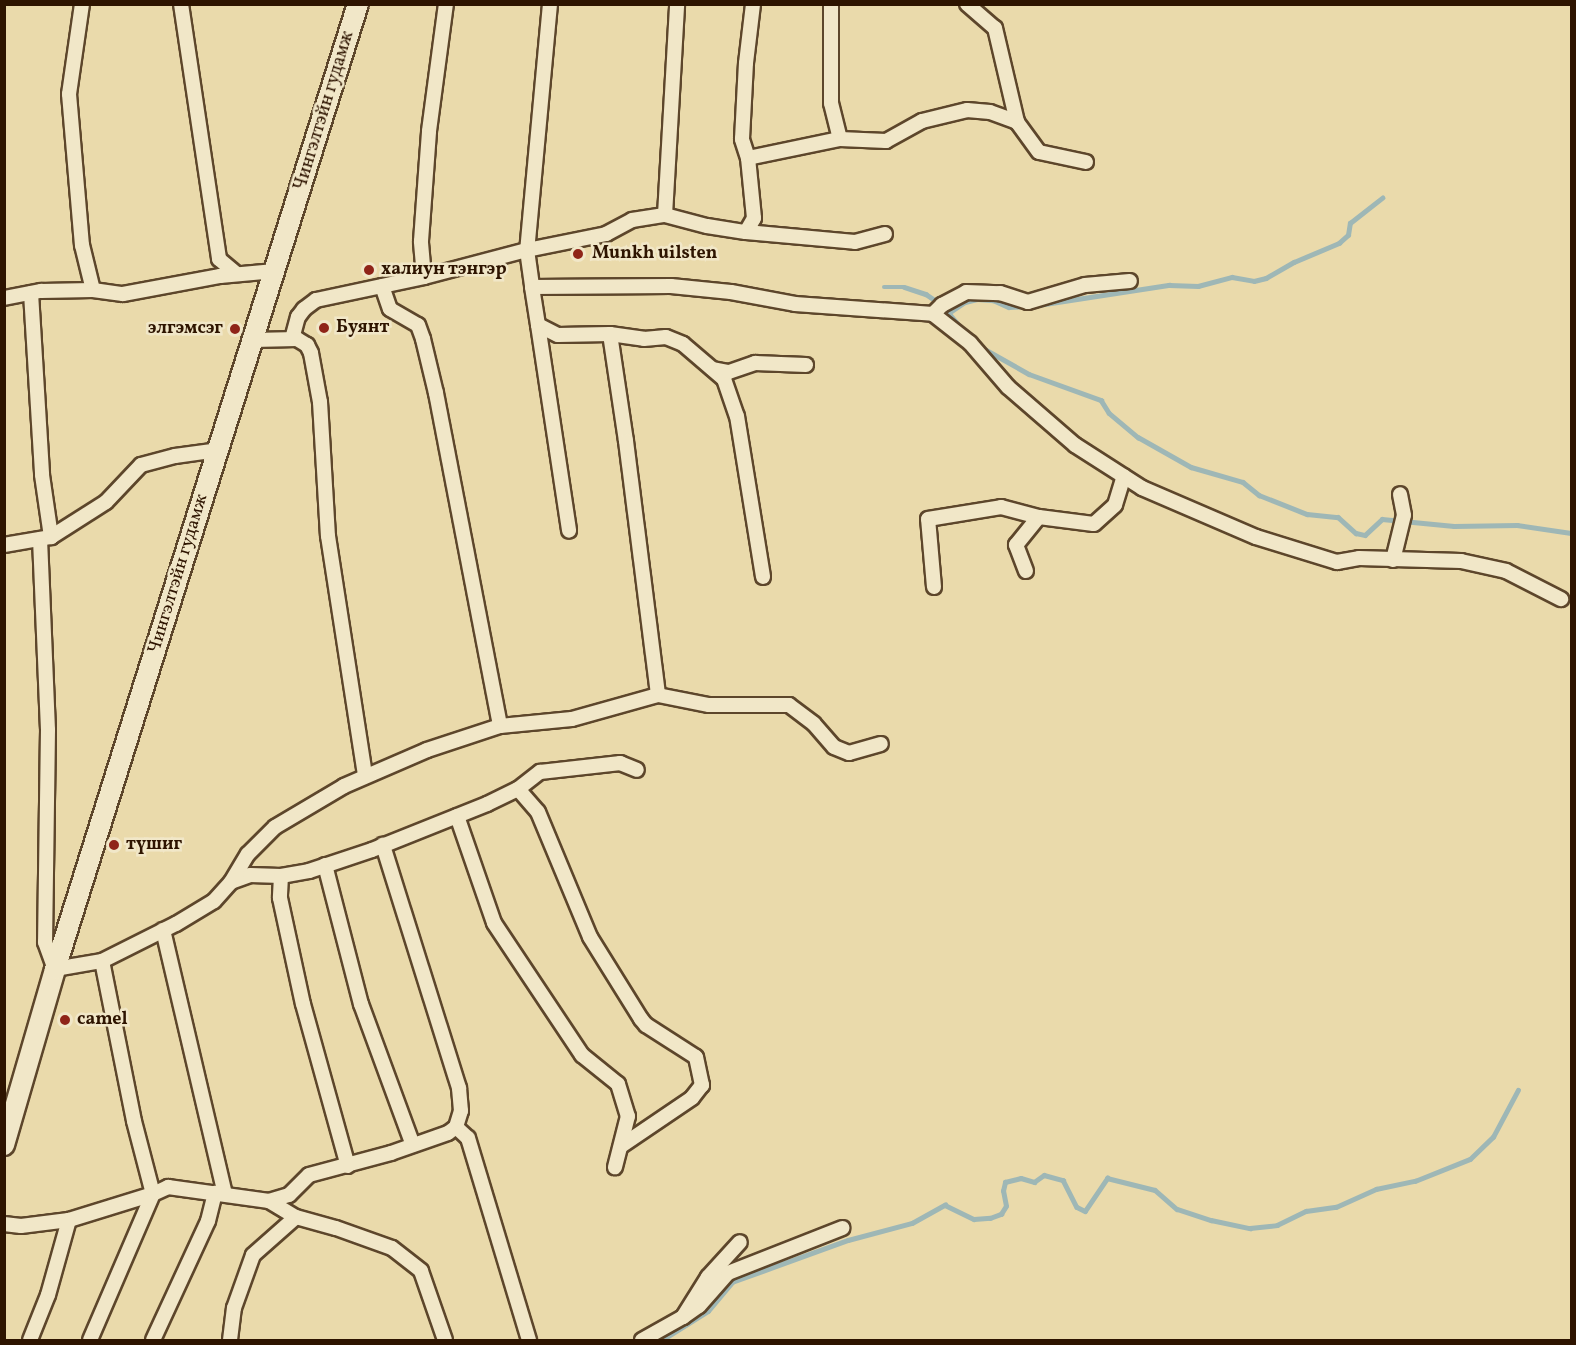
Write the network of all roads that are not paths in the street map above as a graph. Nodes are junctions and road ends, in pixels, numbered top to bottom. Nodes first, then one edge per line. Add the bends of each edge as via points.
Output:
1 (82, 4) edge
2 (181, 4) edge
3 (358, 4) edge
4 (446, 4) edge
5 (550, 4) edge
6 (677, 4) edge
7 (753, 4) edge
8 (831, 4) edge
9 (967, 4) edge
10 (1017, 122) junction
11 (840, 139) junction
12 (748, 158) junction
13 (1086, 162) dead end
14 (665, 215) junction
15 (746, 232) junction
16 (885, 234) dead end
17 (527, 250) junction
18 (275, 271) junction
19 (237, 274) junction
20 (424, 277) junction
21 (1130, 281) dead end
22 (382, 286) junction
23 (532, 287) junction
24 (93, 290) junction
25 (31, 293) junction
26 (4, 298) edge
27 (933, 314) junction
28 (538, 325) junction
29 (610, 334) junction
30 (292, 339) junction
31 (253, 340) junction
32 (806, 365) dead end
33 (713, 369) junction
34 (218, 450) junction
35 (1124, 476) junction
36 (1400, 494) dead end
37 (1040, 517) junction
38 (569, 531) dead end
39 (46, 538) junction
40 (4, 545) edge
41 (1393, 560) junction
42 (1026, 571) dead end
43 (763, 577) dead end
44 (934, 587) dead end
45 (1561, 599) dead end
46 (657, 695) junction
47 (500, 726) junction
48 (881, 744) dead end
49 (637, 770) dead end
50 (365, 776) junction
51 (518, 789) junction
52 (457, 816) junction
53 (383, 845) junction
54 (325, 865) junction
55 (281, 876) junction
56 (231, 882) junction
57 (163, 930) junction
58 (102, 961) junction
59 (55, 969) junction
60 (456, 1126) junction
61 (4, 1145) edge
62 (413, 1145) junction
63 (621, 1146) junction
64 (348, 1166) junction
65 (615, 1167) dead end
66 (220, 1193) junction
67 (153, 1194) junction
68 (269, 1201) junction
69 (296, 1217) junction
70 (69, 1220) junction
71 (4, 1224) edge
72 (842, 1228) dead end
73 (740, 1242) dead end
74 (683, 1317) junction
75 (30, 1341) edge
76 (90, 1341) edge
77 (153, 1341) edge
78 (230, 1341) edge
79 (445, 1341) edge
80 (529, 1341) edge
81 (642, 1341) edge

1 - 24 street via 69,94 82,244
2 - 19 street via 219,259
3 - 18 main road, Чингэлтэйн гудамж
4 - 20 street via 429,131 421,241
5 - 17 street
6 - 14 street
7 - 12 street via 742,139
8 - 11 street via 831,103
9 - 10 street via 995,28
10 - 11 street via 990,112 967,110 922,121 886,141
10 - 13 street via 1039,152
11 - 12 street
12 - 15 street via 754,218
14 - 15 street
14 - 17 street via 632,220 596,237
15 - 16 street via 855,242
17 - 20 street
17 - 23 street
18 - 19 street
18 - 31 main road, Чингэлтэйн гудамж
19 - 24 street via 123,294
20 - 22 street
21 - 27 street via 1085,285 1028,302 1000,293 966,292
22 - 30 street via 316,300 298,317
22 - 47 street via 390,309 418,325 423,339
23 - 27 street via 671,286 795,304
23 - 28 street
24 - 25 street
25 - 26 street
25 - 39 street
27 - 35 street via 970,343 1008,387 1075,445
28 - 29 street via 558,335
28 - 38 street
29 - 33 street via 644,339 666,337 684,344
29 - 46 street
30 - 31 street
30 - 50 street via 307,345 320,402 328,536
31 - 34 main road, Чингэлтэйн гудамж
32 - 33 street via 755,363 729,372
33 - 43 street via 724,379 737,416
34 - 39 street via 141,465 106,502
34 - 59 main road, Чингэлтэйн гудамж
35 - 37 street via 1115,505 1094,524
35 - 41 street via 1142,488 1256,537 1337,562 1359,558
36 - 41 street via 1404,515
37 - 42 street via 1016,545
37 - 44 street via 1001,507 928,519
39 - 40 street
39 - 59 street via 45,942
41 - 45 street via 1461,561 1506,571
46 - 47 street via 572,719
46 - 48 street via 709,705 789,705 814,724 834,747 849,753
47 - 50 street
49 - 51 street via 620,763 540,772
50 - 56 street via 275,827 248,854
51 - 52 street
51 - 63 street via 537,812 590,937 641,1019 696,1057 702,1084 692,1098
52 - 53 street
52 - 63 street via 494,923 582,1055 618,1084 628,1116
53 - 54 street
53 - 60 street via 459,1088
54 - 55 street
54 - 62 street via 361,1004
55 - 56 street via 250,875
55 - 64 street via 280,898 303,1004
56 - 57 street via 214,901
57 - 58 street
57 - 66 street
58 - 59 street
58 - 67 street
59 - 61 main road, Чингэлтэйн гудамж
60 - 62 street via 448,1133
60 - 80 street via 468,1138
62 - 64 street
63 - 65 street
64 - 68 street via 309,1175 288,1195
66 - 67 street via 168,1187
66 - 68 street
66 - 77 street
67 - 70 street
67 - 76 street
68 - 69 street
69 - 78 street via 253,1255 234,1308
69 - 79 street via 392,1248 422,1271
70 - 71 street via 21,1226
70 - 75 street via 48,1295
72 - 74 street via 728,1273 699,1306
73 - 74 street via 708,1277
74 - 81 street

